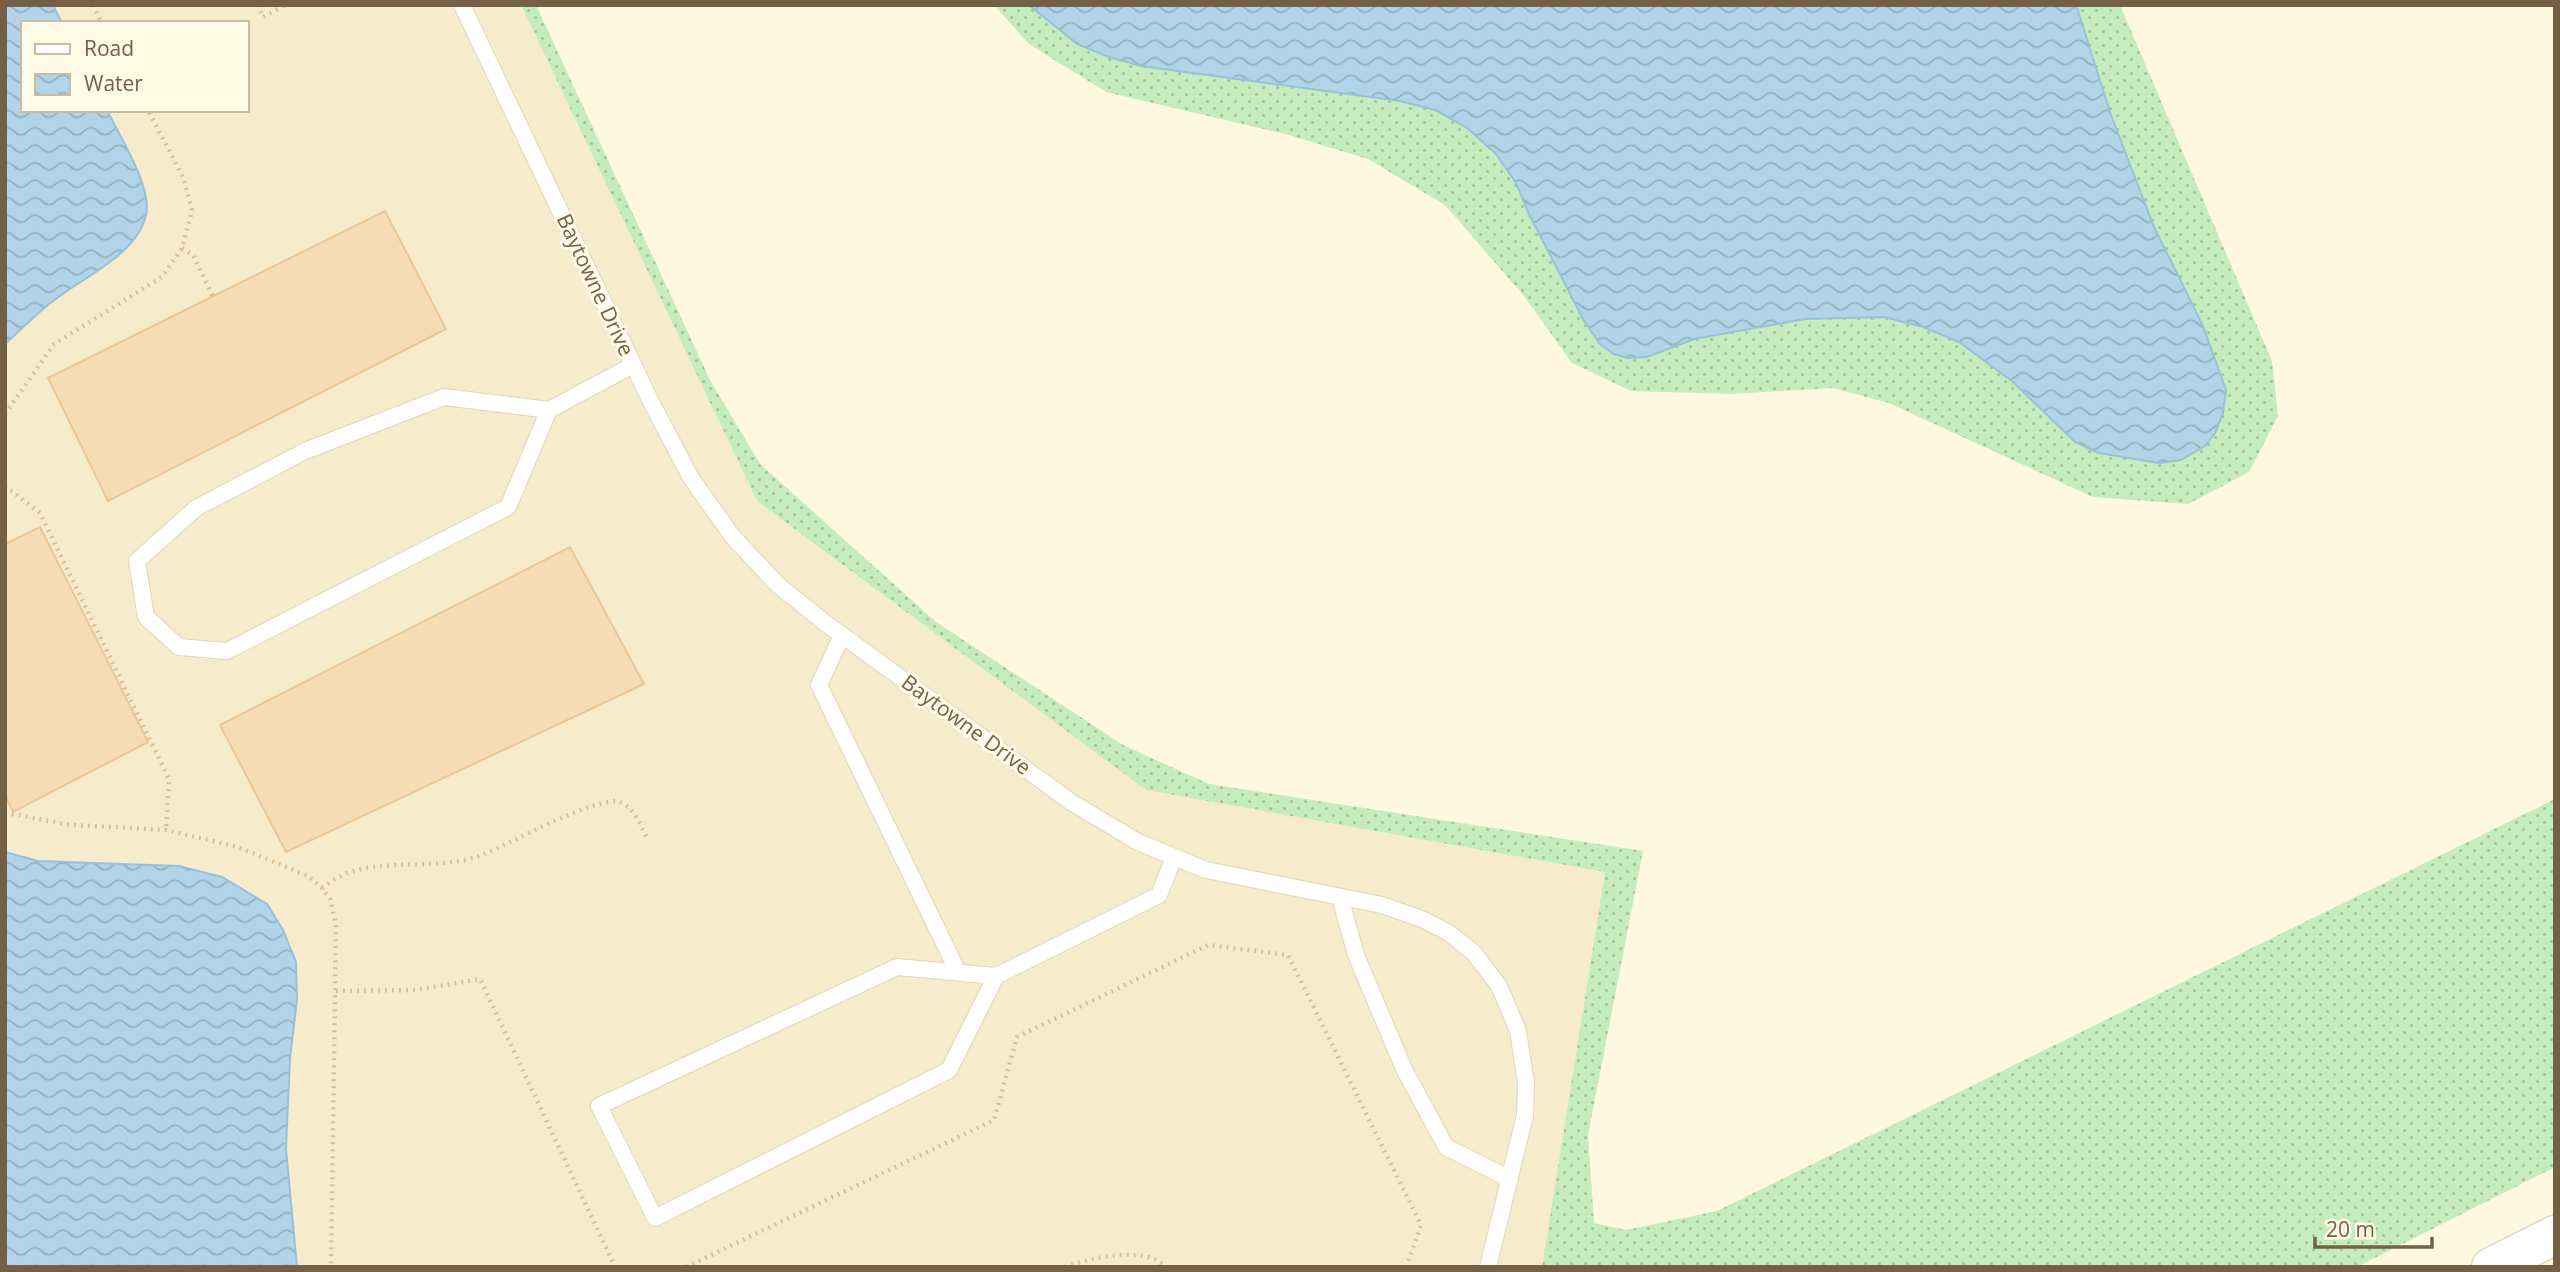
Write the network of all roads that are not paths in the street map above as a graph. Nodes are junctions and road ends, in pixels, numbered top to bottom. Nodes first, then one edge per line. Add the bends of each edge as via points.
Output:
1 (462, 5) edge
2 (633, 365) junction
3 (549, 410) junction
4 (842, 635) junction
5 (1174, 857) junction
6 (1340, 897) junction
7 (958, 972) junction
8 (996, 976) junction
9 (1510, 1179) junction
10 (2555, 1235) edge
11 (1488, 1267) edge
12 (2491, 1267) edge

1 - 2 lane, Baytowne Drive
2 - 3 lane
2 - 4 lane, Baytowne Drive via 691,478 732,536 778,585
3 - 3 lane via 508,507 227,652 179,647 146,617 137,561 196,508 305,451 444,397
4 - 5 lane, Baytowne Drive via 1071,802 1138,842
4 - 7 lane via 819,685
5 - 6 lane, Baytowne Drive via 1206,870
5 - 8 lane via 1159,895
6 - 9 lane via 1356,955 1399,1056 1446,1147
6 - 9 lane, Baytowne Drive via 1382,905 1449,933 1474,953 1499,986 1518,1031 1526,1083 1525,1115
7 - 8 lane
7 - 8 lane via 897,967 599,1106 654,1218 949,1070
9 - 11 lane, Baytowne Drive
10 - 12 street

